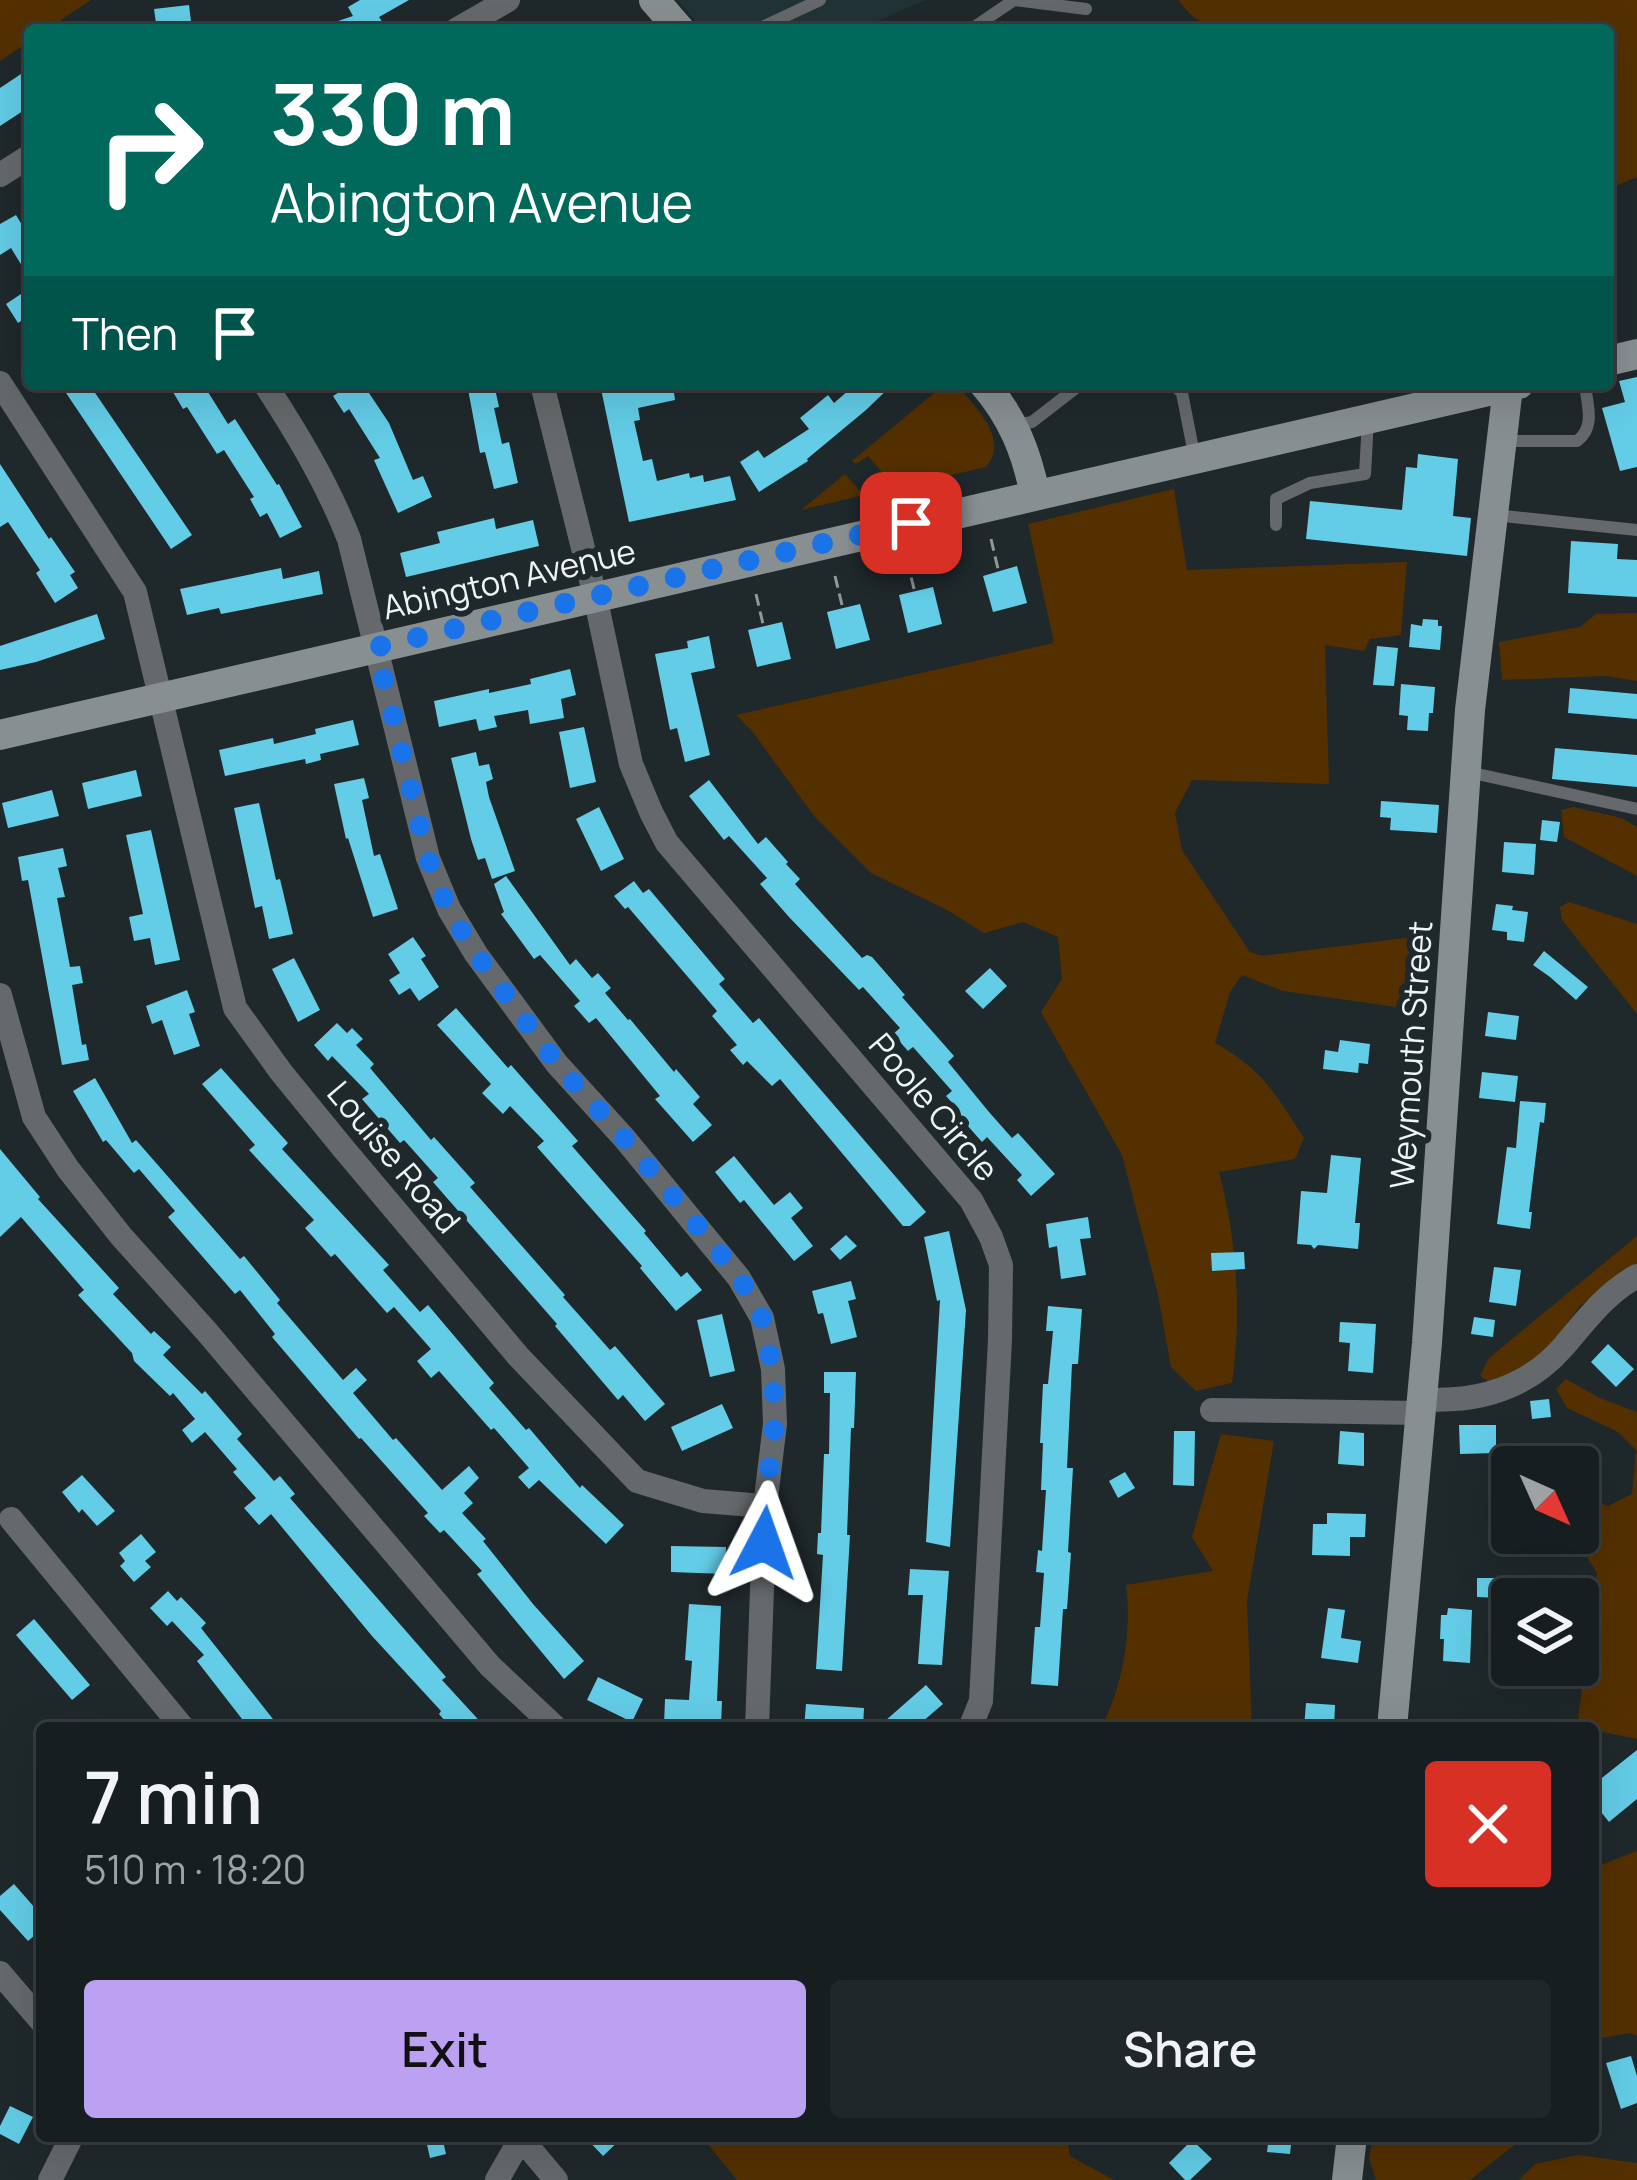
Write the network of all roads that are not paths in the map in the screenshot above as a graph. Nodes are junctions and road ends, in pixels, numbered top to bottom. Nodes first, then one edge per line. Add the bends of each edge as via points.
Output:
1 (508, 0) edge
2 (654, 0) edge
3 (820, 0) edge
4 (1014, 0) edge
5 (1086, 9) dead end
6 (466, 24) edge
7 (675, 24) edge
8 (769, 24) edge
9 (979, 24) edge
10 (0, 383) edge
11 (269, 390) edge
12 (544, 390) edge
13 (988, 390) edge
14 (1073, 390) edge
15 (1179, 390) edge
16 (1492, 390) edge
17 (1512, 390) edge
18 (1586, 390) edge
19 (1369, 419) junction
20 (1014, 425) junction
21 (1503, 441) junction
22 (1195, 459) junction
23 (1035, 494) junction
24 (1493, 515) junction
25 (1276, 525) dead end
26 (1637, 530) edge
27 (595, 596) junction
28 (376, 647) junction
29 (160, 698) junction
30 (0, 735) edge
31 (1467, 771) junction
32 (1637, 809) edge
33 (1, 1004) edge
34 (1637, 1276) edge
35 (1421, 1406) junction
36 (1212, 1410) dead end
37 (765, 1506) junction
38 (11, 1520) dead end
39 (178, 1722) edge
40 (550, 1722) edge
41 (758, 1722) edge
42 (972, 1722) edge
43 (1393, 1722) edge
44 (0, 1973) edge
45 (36, 2015) edge
46 (69, 2142) edge
47 (517, 2142) edge
48 (524, 2142) edge
49 (1351, 2142) edge
50 (50, 2180) edge
51 (497, 2180) edge
52 (556, 2180) edge
53 (1347, 2180) edge

1 - 6 street
2 - 7 main road
3 - 8 lane
4 - 5 lane
4 - 9 lane
10 - 29 street, Louise Road via 135,592
11 - 28 street via 333,498
12 - 27 street, Poole Circle
13 - 20 main road
14 - 20 lane via 1032,422
15 - 22 lane
16 - 19 main road, Abington Avenue
17 - 21 main road, Weymouth Street
18 - 21 lane via 1590,425 1577,441
19 - 22 main road, Abington Avenue
19 - 25 lane via 1365,474 1310,483 1276,499
20 - 23 main road
21 - 24 main road, Weymouth Street
22 - 23 main road, Abington Avenue
23 - 27 main road, Abington Avenue
24 - 26 lane
24 - 31 main road, Weymouth Street
27 - 28 main road, Abington Avenue
27 - 42 street, Poole Circle via 632,764 668,843 971,1200 1001,1265 981,1701
28 - 29 main road, Abington Avenue
28 - 37 street via 448,909 557,1064 740,1278 762,1318 775,1424
29 - 30 main road, Abington Avenue
29 - 37 street, Louise Road via 235,1008 281,1072 518,1356 637,1481 703,1501
31 - 32 lane
31 - 35 main road, Weymouth Street
33 - 40 street via 34,1118 68,1169 490,1666
34 - 35 street via 1514,1387
35 - 36 street
35 - 43 main road, Weymouth Street
37 - 41 street
38 - 39 street
44 - 45 street
46 - 50 street
47 - 51 street
48 - 52 street
49 - 53 main road

